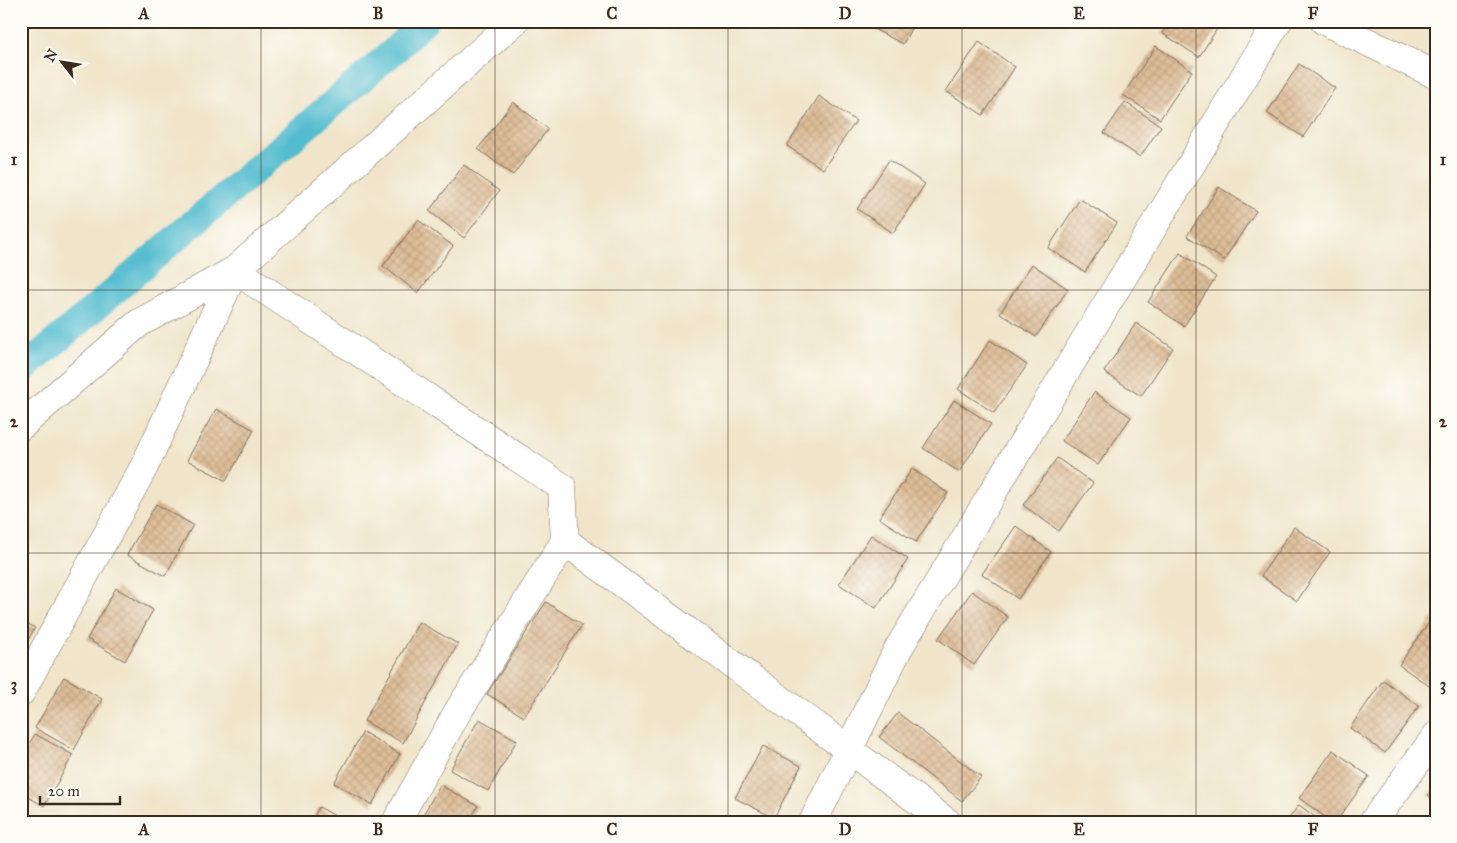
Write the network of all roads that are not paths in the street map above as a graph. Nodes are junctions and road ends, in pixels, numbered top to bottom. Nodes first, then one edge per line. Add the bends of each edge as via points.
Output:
1 (515, 21) edge
2 (1278, 21) edge
3 (1324, 21) edge
4 (1436, 75) edge
5 (235, 270) junction
6 (21, 426) edge
7 (565, 541) junction
8 (21, 692) edge
9 (1436, 736) edge
10 (848, 750) junction
11 (396, 822) edge
12 (813, 822) edge
13 (947, 822) edge
14 (1373, 822) edge

1 - 5 street
2 - 10 street via 898,649
3 - 4 street
5 - 6 street via 139,323
5 - 7 street via 562,487
5 - 8 street via 145,465
7 - 10 street
7 - 11 street via 457,713
9 - 14 street
10 - 12 street
10 - 13 street

